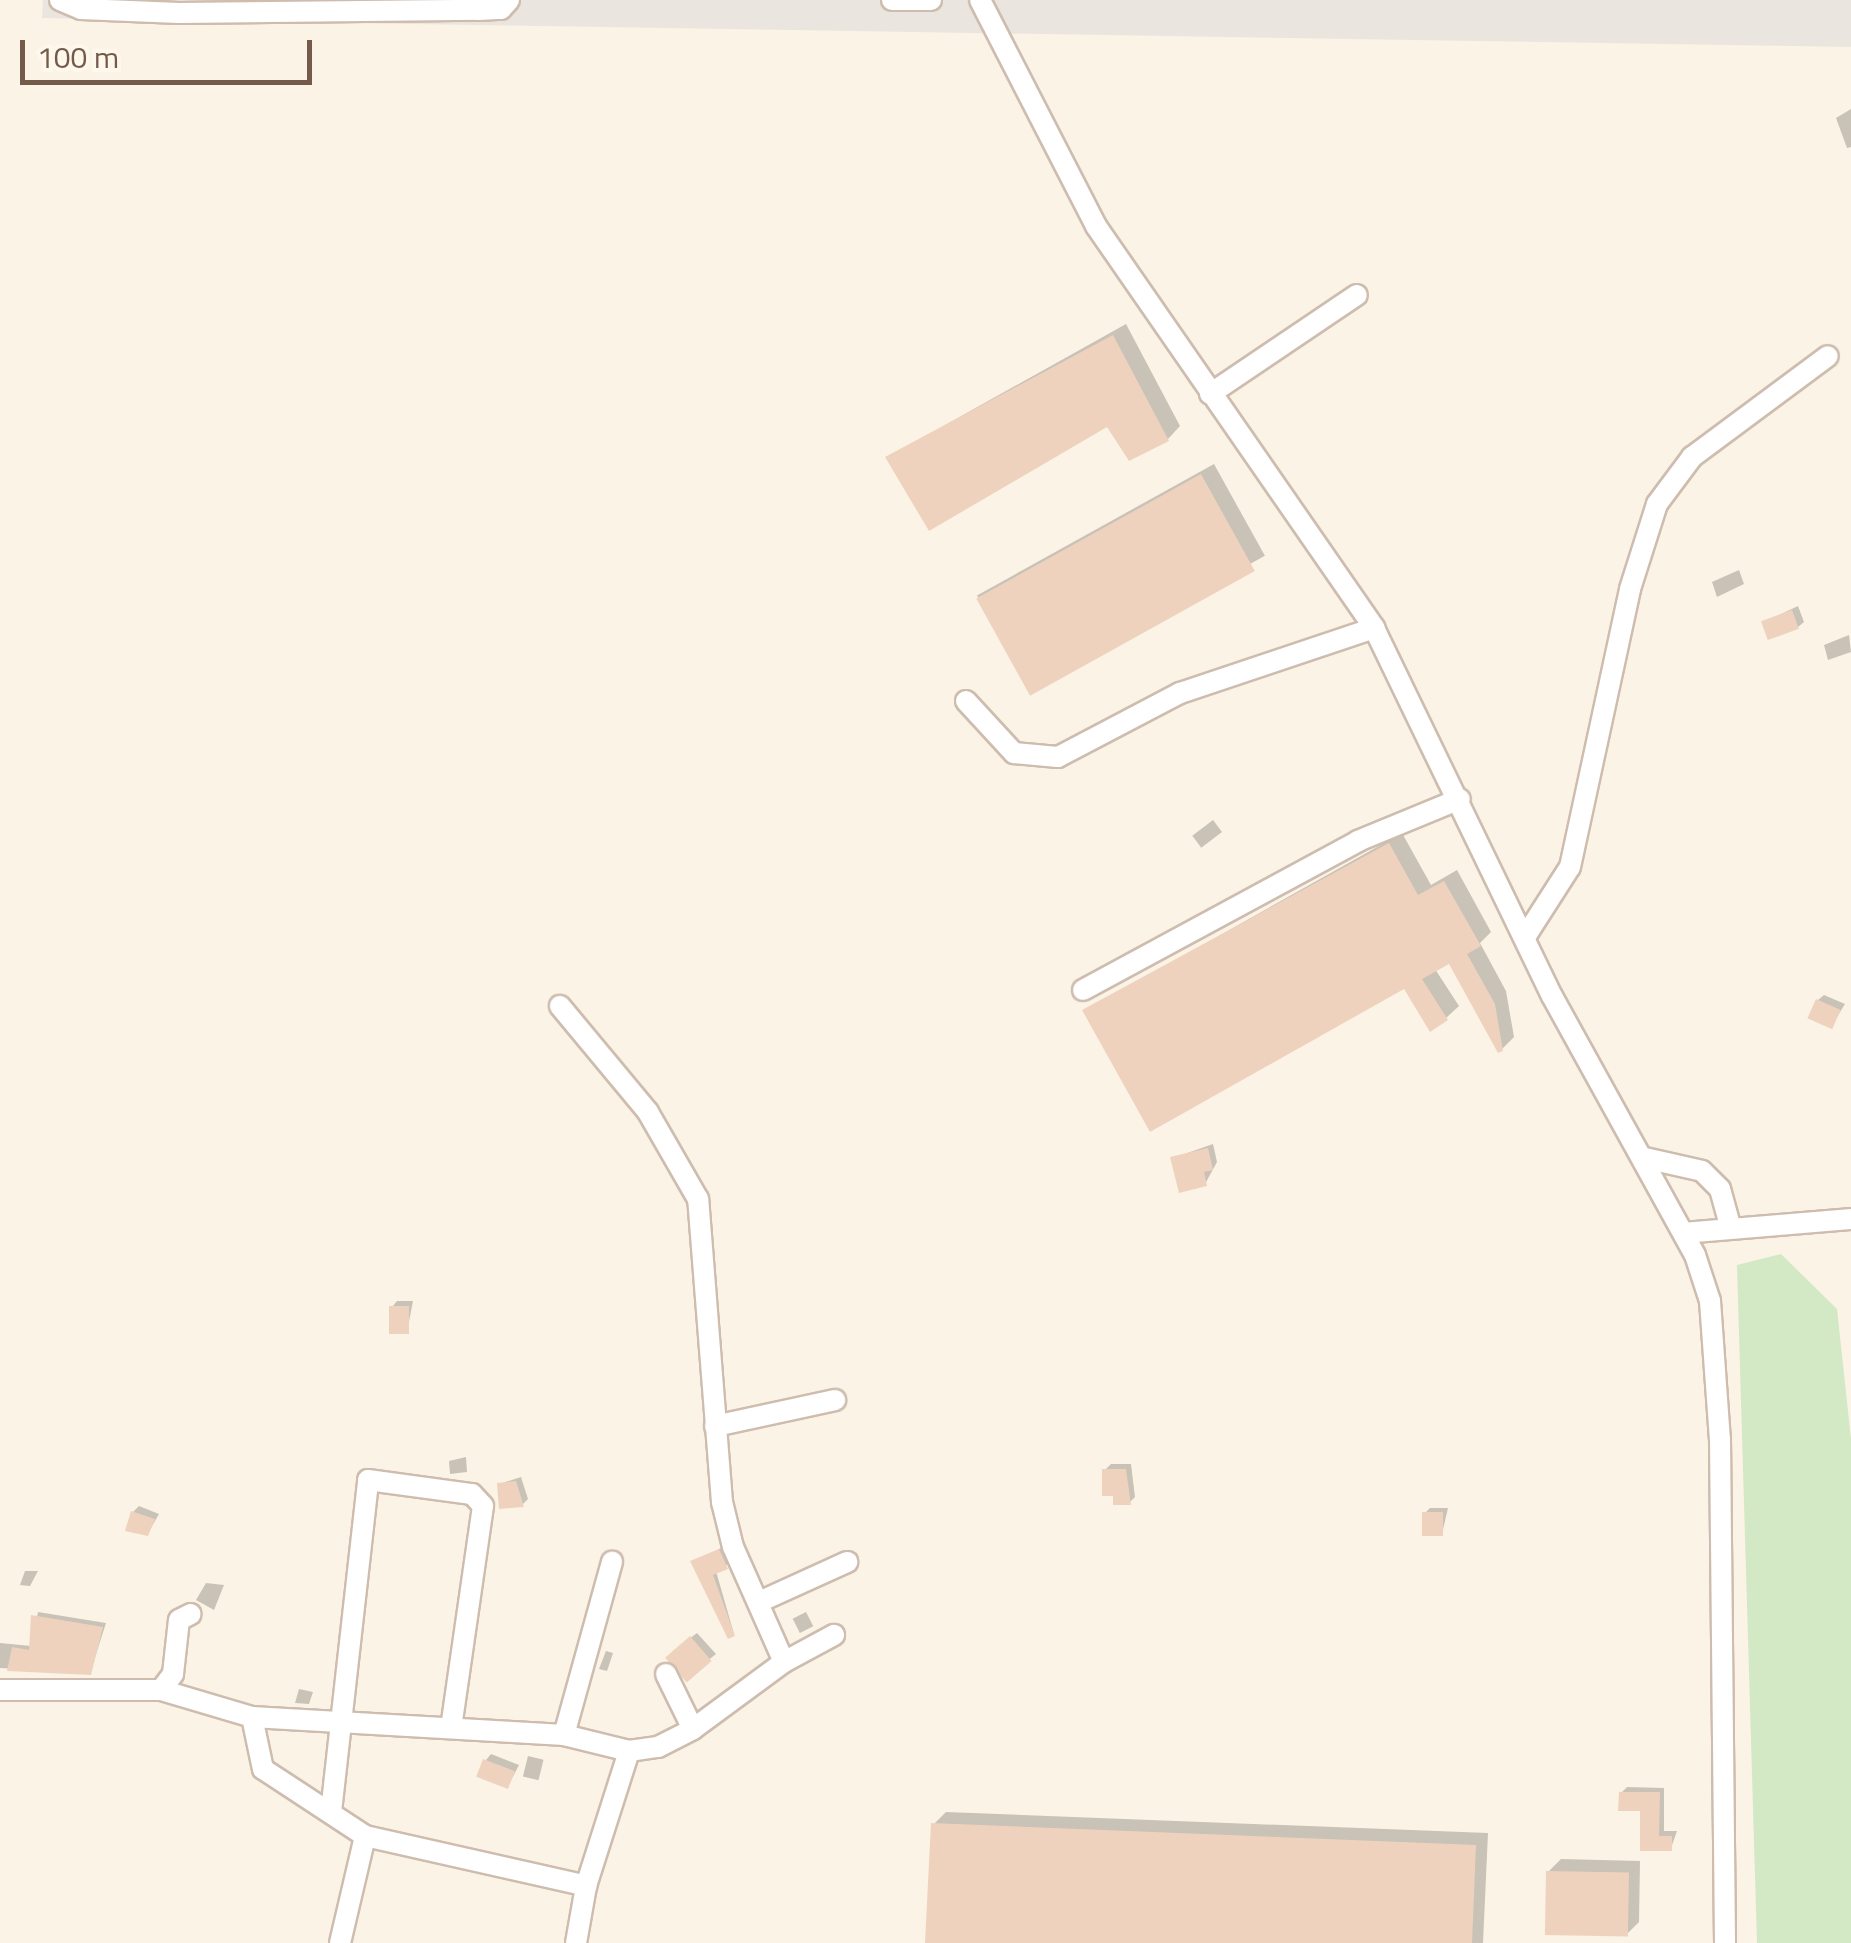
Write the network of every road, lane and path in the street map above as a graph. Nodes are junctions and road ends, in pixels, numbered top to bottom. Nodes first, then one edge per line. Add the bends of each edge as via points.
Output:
1 (60, 0) edge
2 (510, 0) edge
3 (892, 0) edge
4 (931, 0) edge
5 (980, 0) edge
6 (1357, 295) dead end
7 (1828, 356) dead end
8 (1210, 394) junction
9 (1374, 628) junction
10 (966, 702) dead end
11 (1460, 798) junction
12 (1525, 937) junction
13 (1083, 990) dead end
14 (560, 1006) dead end
15 (1645, 1158) junction
16 (1851, 1219) edge
17 (1732, 1228) junction
18 (1684, 1233) junction
19 (835, 1400) dead end
20 (715, 1426) junction
21 (612, 1562) dead end
22 (847, 1562) dead end
23 (759, 1602) junction
24 (190, 1614) dead end
25 (834, 1635) dead end
26 (784, 1662) junction
27 (666, 1674) dead end
28 (0, 1690) edge
29 (161, 1690) junction
30 (252, 1718) junction
31 (342, 1726) junction
32 (451, 1728) junction
33 (693, 1729) junction
34 (564, 1736) junction
35 (629, 1751) junction
36 (331, 1812) junction
37 (365, 1836) junction
38 (586, 1886) junction
39 (340, 1943) edge
40 (576, 1943) edge
41 (1725, 1943) edge

1 - 2 street via 81,10 179,12 479,10 500,9
3 - 4 street
5 - 8 street via 1096,226
6 - 8 street
7 - 12 street via 1692,458 1657,504 1630,589 1570,867
8 - 9 street
9 - 10 street via 1180,693 1058,757 1014,753
9 - 11 street
11 - 12 street
11 - 13 street via 1358,841
12 - 15 street
14 - 20 street via 648,1112 698,1199 712,1314
15 - 17 street via 1702,1170 1720,1189
15 - 18 street
16 - 17 street
17 - 18 street
18 - 41 street via 1710,1301 1714,1344
19 - 20 street
20 - 23 street via 722,1502
21 - 34 street
22 - 23 street
23 - 26 street
24 - 29 street via 180,1620 173,1674
25 - 26 street
26 - 33 street
27 - 33 street
28 - 29 street
29 - 30 street
30 - 31 street
30 - 36 street via 263,1768
31 - 32 street
31 - 32 street via 368,1480 472,1494 484,1506
31 - 36 street
32 - 34 street
33 - 35 street
34 - 35 street
35 - 38 street
36 - 37 street
37 - 38 street
37 - 39 street
38 - 40 street

